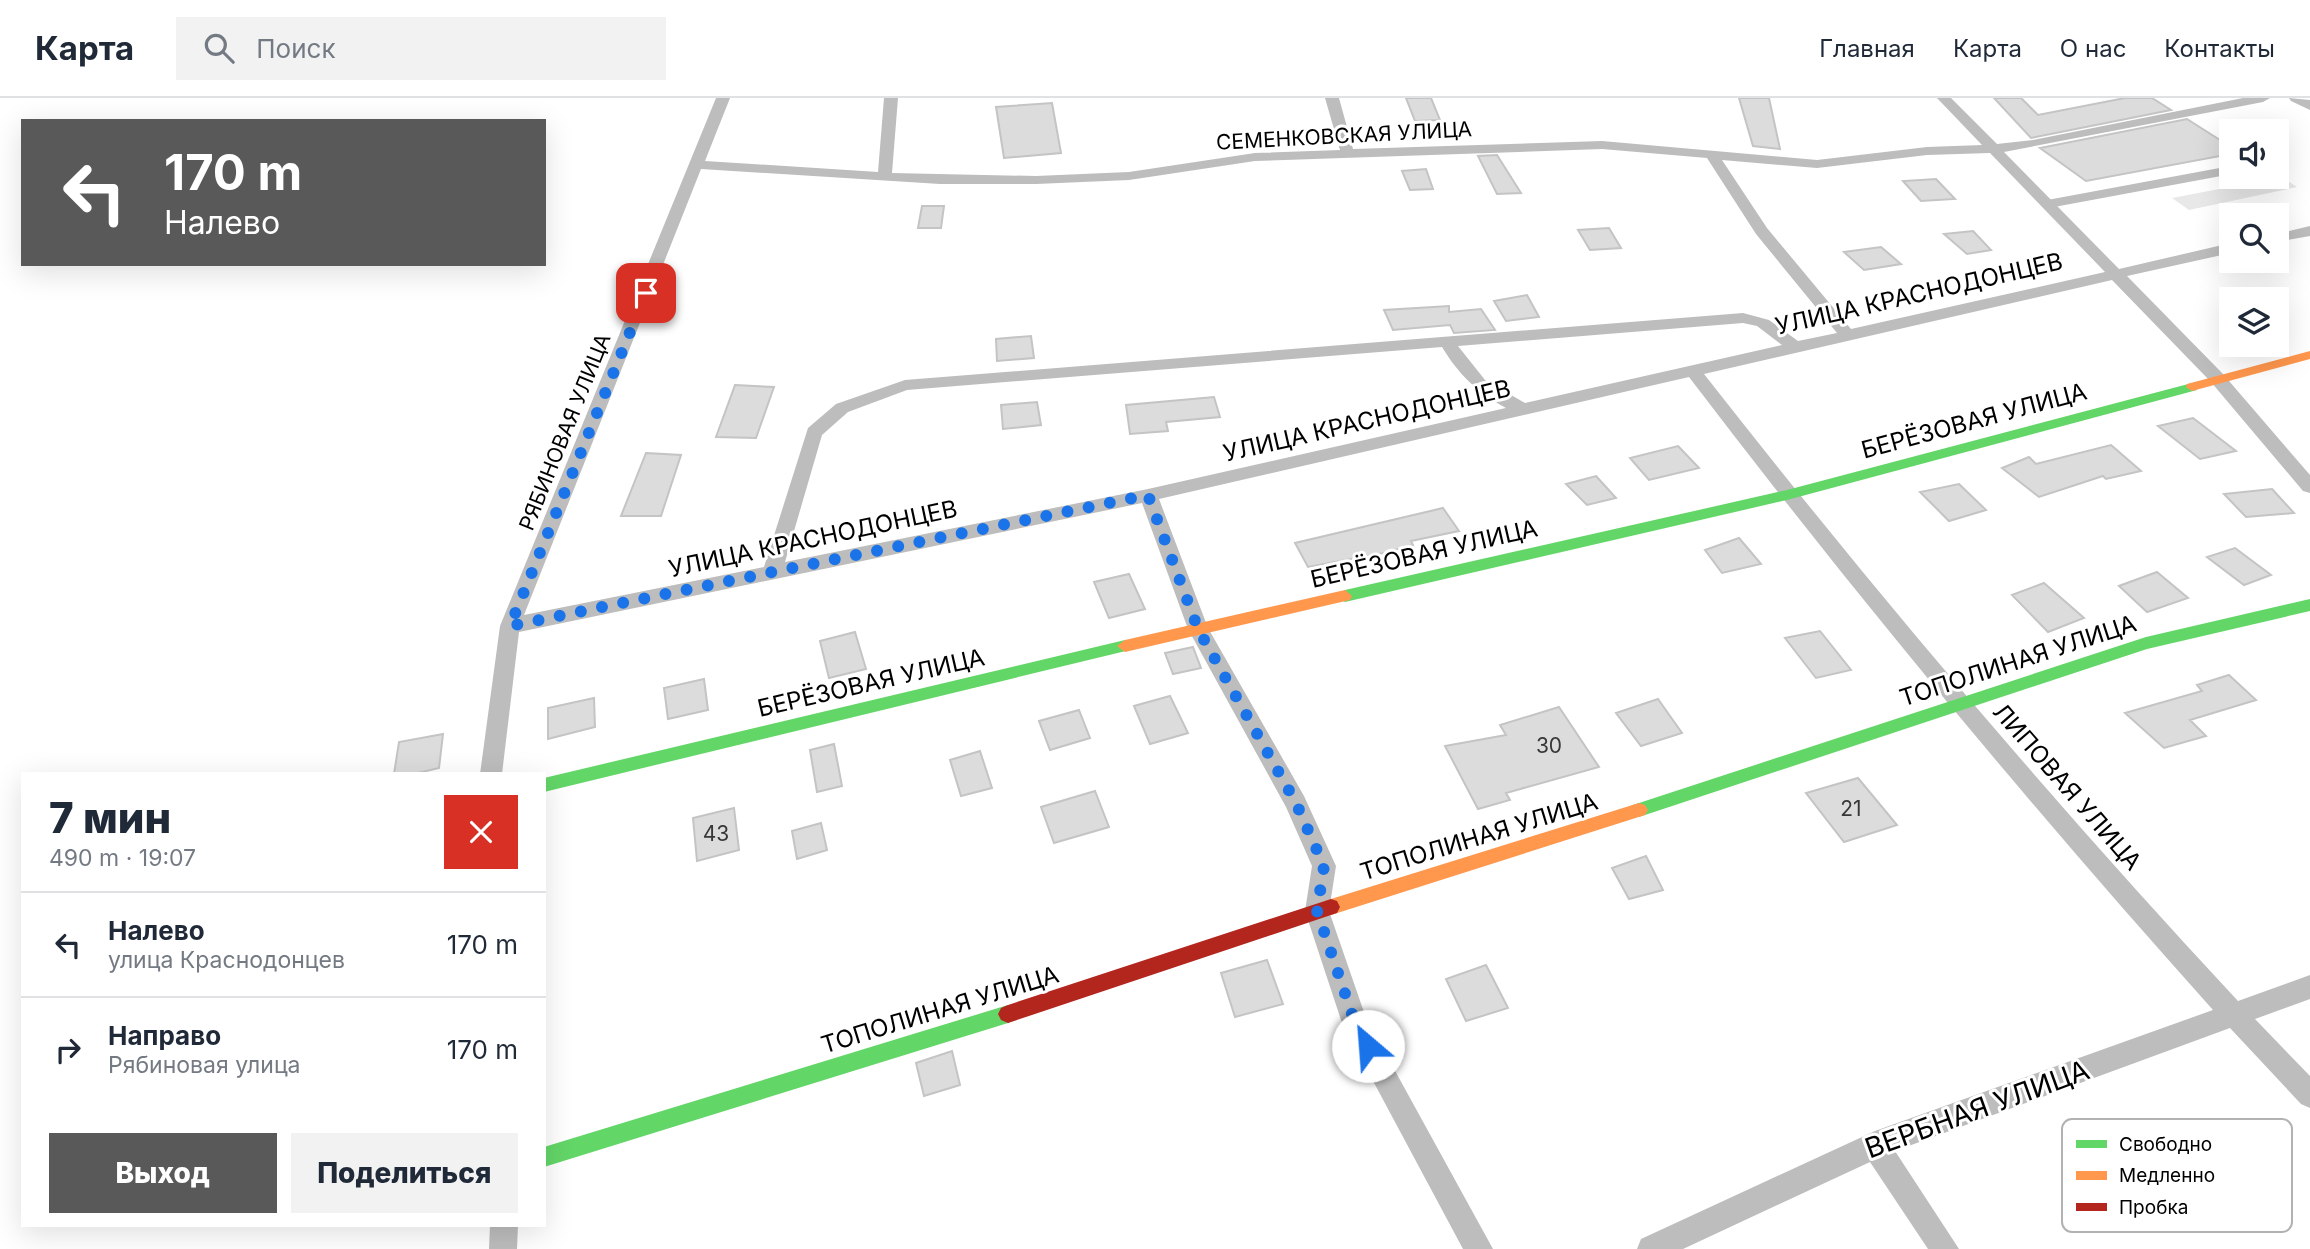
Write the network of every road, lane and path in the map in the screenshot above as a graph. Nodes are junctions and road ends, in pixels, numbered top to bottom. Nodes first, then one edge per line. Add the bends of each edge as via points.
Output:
1 (723, 98) edge
2 (891, 98) edge
3 (1332, 98) edge
4 (1944, 98) edge
5 (2263, 98) edge
6 (2296, 98) edge
7 (2310, 106) edge
8 (1993, 149) junction
9 (1711, 154) junction
10 (1348, 155) junction
11 (698, 165) junction
12 (2219, 172) edge
13 (885, 177) junction
14 (2048, 204) junction
15 (2310, 231) edge
16 (2289, 235) edge
17 (2219, 251) edge
18 (2117, 274) junction
19 (1849, 336) junction
20 (1447, 342) junction
21 (1796, 348) junction
22 (2310, 355) edge
23 (1694, 372) junction
24 (2217, 379) junction
25 (1524, 410) junction
26 (2310, 487) edge
27 (1148, 495) junction
28 (1787, 495) junction
29 (772, 572) junction
30 (2310, 606) edge
31 (510, 626) junction
32 (1198, 629) junction
33 (1960, 705) junction
34 (491, 772) edge
35 (546, 785) edge
36 (1317, 911) junction
37 (2310, 987) edge
38 (2233, 1016) junction
39 (2310, 1095) edge
40 (1875, 1144) junction
41 (546, 1156) edge
42 (504, 1227) edge
43 (503, 1249) edge
44 (1479, 1249) edge
45 (1651, 1249) edge
46 (1945, 1249) edge

1 - 11 street, РЯБИНОВАЯ УЛИЦА
2 - 13 street
3 - 10 street
4 - 8 street
5 - 8 street, СЕМЕНКОВСКАЯ УЛИЦА
6 - 7 street
8 - 9 street, СЕМЕНКОВСКАЯ УЛИЦА via 1927,150 1817,164
8 - 14 street
9 - 10 street, СЕМЕНКОВСКАЯ УЛИЦА via 1602,145
9 - 19 street via 1761,231
10 - 13 street, СЕМЕНКОВСКАЯ УЛИЦА via 1255,157 1129,176 1009,180
11 - 13 street, СЕМЕНКОВСКАЯ УЛИЦА
11 - 31 street, РЯБИНОВАЯ УЛИЦА
12 - 14 lane
14 - 18 street
15 - 16 street
17 - 18 street, УЛИЦА КРАСНОДОНЦЕВ
18 - 19 street, УЛИЦА КРАСНОДОНЦЕВ
18 - 24 street
19 - 21 street, УЛИЦА КРАСНОДОНЦЕВ
20 - 21 street via 1743,318 1763,323
20 - 25 street via 1480,387
20 - 29 street via 905,385 842,408 814,432
21 - 23 street, УЛИЦА КРАСНОДОНЦЕВ
22 - 24 street, БЕРЁЗОВАЯ УЛИЦА
23 - 25 street, УЛИЦА КРАСНОДОНЦЕВ
23 - 28 street, ЛИПОВАЯ УЛИЦА
24 - 26 street
24 - 28 street, БЕРЁЗОВАЯ УЛИЦА
25 - 27 street, УЛИЦА КРАСНОДОНЦЕВ
27 - 29 street, УЛИЦА КРАСНОДОНЦЕВ
27 - 32 street
28 - 32 street, БЕРЁЗОВАЯ УЛИЦА
28 - 33 street, ЛИПОВАЯ УЛИЦА
29 - 31 street, УЛИЦА КРАСНОДОНЦЕВ
30 - 33 street, ТОПОЛИНАЯ УЛИЦА via 2146,643
31 - 34 street, РЯБИНОВАЯ УЛИЦА
32 - 35 street, БЕРЁЗОВАЯ УЛИЦА
32 - 36 street via 1296,803 1324,866
33 - 36 street, ТОПОЛИНАЯ УЛИЦА
33 - 38 street, ЛИПОВАЯ УЛИЦА
36 - 41 street, ТОПОЛИНАЯ УЛИЦА via 1044,1003
36 - 44 street via 1355,1023
37 - 38 street, ВЕРБНАЯ УЛИЦА
38 - 39 street, ЛИПОВАЯ УЛИЦА
38 - 40 street, ВЕРБНАЯ УЛИЦА
40 - 45 street, ВЕРБНАЯ УЛИЦА
40 - 46 street
42 - 43 street

